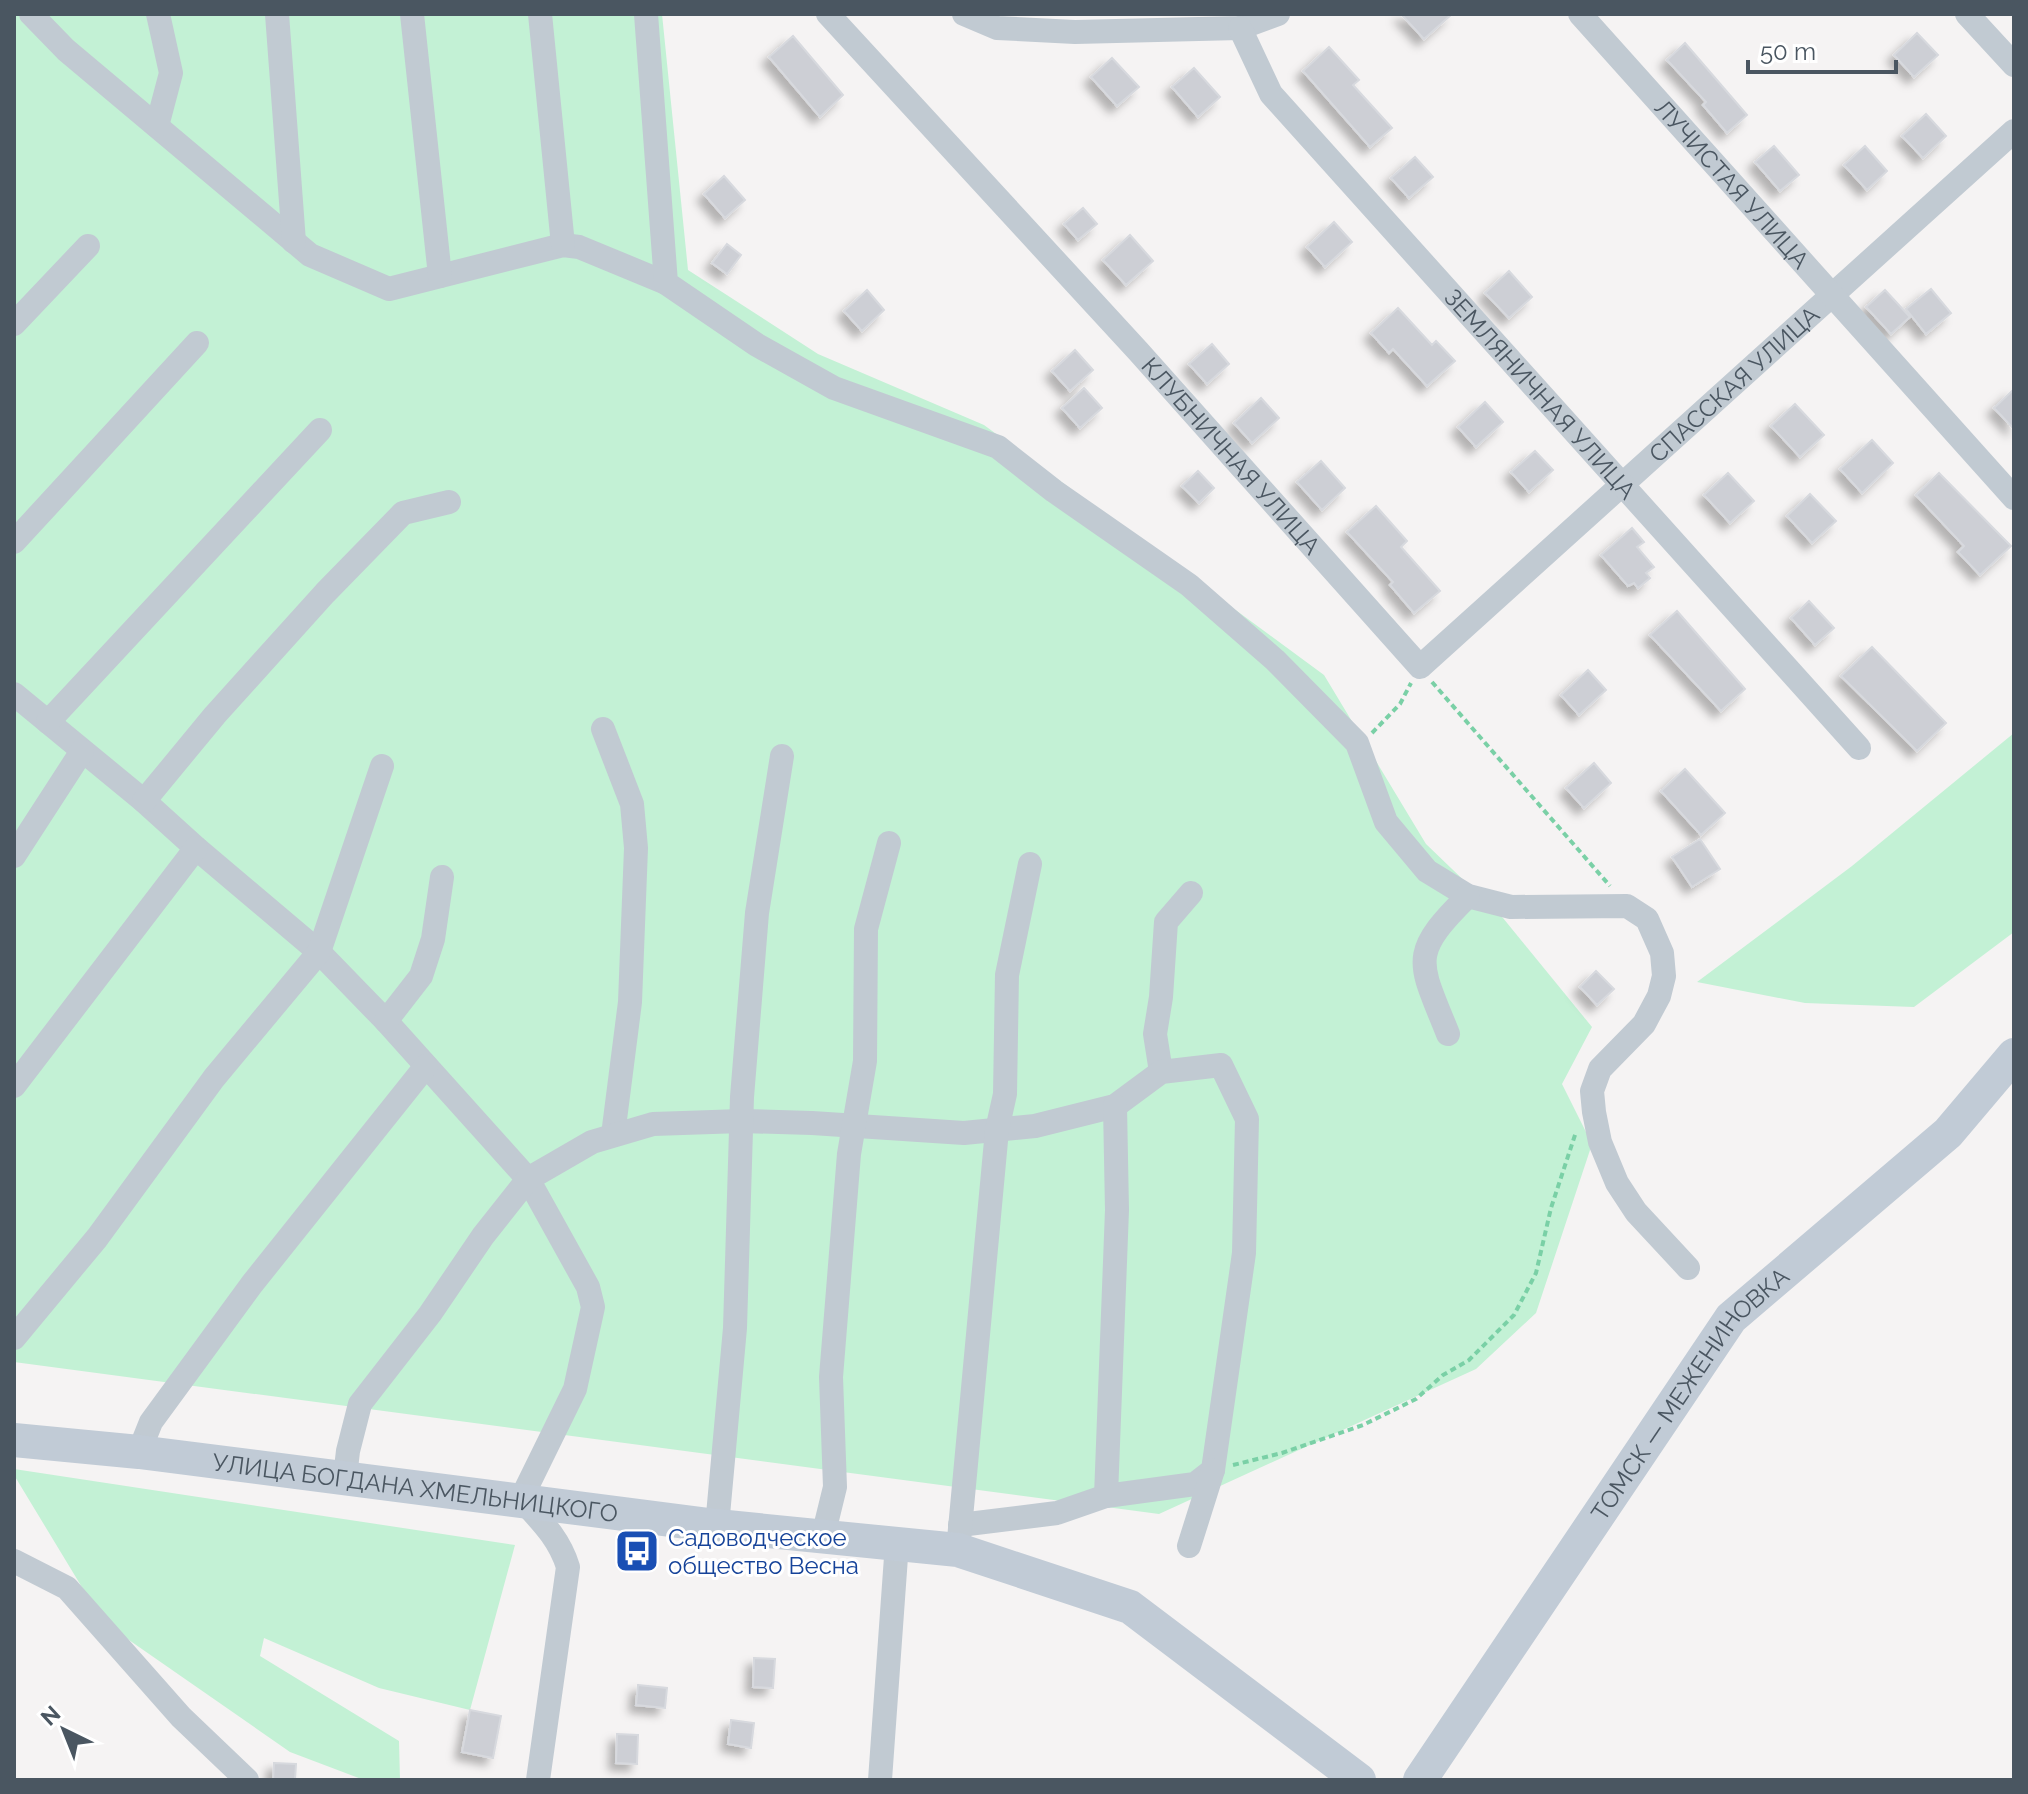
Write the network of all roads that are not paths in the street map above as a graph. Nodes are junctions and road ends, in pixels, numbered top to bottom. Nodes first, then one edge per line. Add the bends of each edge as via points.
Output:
1 (31, 14) edge
2 (158, 14) edge
3 (277, 14) edge
4 (412, 14) edge
5 (540, 14) edge
6 (646, 14) edge
7 (828, 14) edge
8 (964, 14) edge
9 (1278, 14) edge
10 (1580, 14) edge
11 (1967, 14) edge
12 (1079, 23) edge
13 (1240, 28) junction
14 (2014, 65) edge
15 (157, 126) junction
16 (2014, 131) edge
17 (294, 242) junction
18 (563, 245) junction
19 (88, 246) dead end
20 (440, 276) junction
21 (666, 283) junction
22 (1832, 295) junction
23 (14, 324) edge
24 (197, 343) dead end
25 (320, 430) dead end
26 (1623, 484) junction
27 (2014, 498) edge
28 (449, 502) dead end
29 (14, 542) edge
30 (1420, 667) joint
31 (14, 694) edge
32 (48, 722) junction
33 (603, 729) dead end
34 (1859, 748) dead end
35 (82, 751) junction
36 (782, 756) dead end
37 (382, 766) dead end
38 (144, 801) junction
39 (889, 843) dead end
40 (196, 848) junction
41 (14, 856) edge
42 (1030, 864) dead end
43 (442, 877) dead end
44 (1191, 893) dead end
45 (1468, 896) junction
46 (319, 952) junction
47 (386, 1021) junction
48 (1448, 1034) dead end
49 (2014, 1055) edge
50 (426, 1066) junction
51 (1161, 1072) junction
52 (14, 1086) edge
53 (1115, 1106) junction
54 (742, 1121) junction
55 (852, 1125) junction
56 (997, 1130) junction
57 (613, 1135) junction
58 (528, 1179) junction
59 (1688, 1268) dead end
60 (14, 1338) edge
61 (14, 1440) edge
62 (139, 1452) junction
63 (1213, 1470) junction
64 (345, 1477) junction
65 (1106, 1496) junction
66 (521, 1499) junction
67 (717, 1526) junction
68 (823, 1536) junction
69 (959, 1537) junction
70 (897, 1543) junction
71 (1189, 1546) dead end
72 (14, 1561) edge
73 (247, 1780) edge
74 (538, 1780) edge
75 (880, 1780) edge
76 (1359, 1780) edge
77 (1420, 1780) edge

1 - 15 street
2 - 15 street via 171,73
3 - 17 street
4 - 20 street
5 - 18 street
6 - 21 street
7 - 30 street, КЛУБНИЧНАЯ УЛИЦА
8 - 12 street via 997,28
9 - 13 street
10 - 22 street, ЛУЧИСТАЯ УЛИЦА
11 - 14 street
12 - 13 street
13 - 26 street, ЗЕМЛЯНИЧНАЯ УЛИЦА via 1271,94
15 - 17 street
16 - 22 street, СПАССКАЯ УЛИЦА
17 - 20 street via 310,255 389,289
18 - 20 street
18 - 21 street
19 - 23 street
21 - 45 street via 757,345 834,388 998,447 1189,585 1275,660 1357,743 1386,822 1427,871
22 - 26 street, СПАССКАЯ УЛИЦА
22 - 27 street, ЛУЧИСТАЯ УЛИЦА
24 - 29 street
25 - 32 street
26 - 30 street, СПАССКАЯ УЛИЦА
26 - 34 street, ЗЕМЛЯНИЧНАЯ УЛИЦА
28 - 38 street via 403,513 215,715
31 - 32 street
32 - 35 street
33 - 57 street via 632,804 636,848 630,1002
35 - 38 street
35 - 41 street
36 - 54 street via 757,913
37 - 46 street
38 - 40 street
39 - 55 street via 866,929 865,1061
40 - 46 street
40 - 52 street
42 - 56 street via 1007,975 1005,1094
43 - 47 street via 433,939 421,976
44 - 51 street via 1166,922 1155,1034
45 - 48 street via 1431,936 1423,960
45 - 59 street via 1511,907 1627,906 1647,919 1662,953 1659,996 1644,1024 1600,1069 1592,1091 1594,1112 1617,1183 1636,1212
46 - 47 street
46 - 60 street via 214,1078 97,1238
47 - 50 street
49 - 77 street, ТОМСК — МЕЖЕНИНОВКА via 1948,1133 1731,1318
50 - 58 street
50 - 62 street via 252,1284 151,1422
51 - 53 street
51 - 63 street via 1221,1065 1247,1119 1244,1253
53 - 56 street
53 - 65 street via 1117,1210
54 - 55 street
54 - 57 street via 653,1124
54 - 67 street via 735,1328
55 - 56 street via 964,1133
55 - 68 street via 831,1377 835,1487
56 - 69 street
57 - 58 street
58 - 64 street via 360,1404
58 - 66 street via 588,1287 593,1307 575,1389
61 - 62 street, УЛИЦА БОГДАНА ХМЕЛЬНИЦКОГО
62 - 64 street, УЛИЦА БОГДАНА ХМЕЛЬНИЦКОГО
63 - 65 street via 1195,1484
63 - 71 street
64 - 66 street, УЛИЦА БОГДАНА ХМЕЛЬНИЦКОГО
65 - 69 street
66 - 67 street, УЛИЦА БОГДАНА ХМЕЛЬНИЦКОГО
66 - 74 street via 551,1531 568,1567
67 - 68 street, УЛИЦА БОГДАНА ХМЕЛЬНИЦКОГО
68 - 70 street, УЛИЦА БОГДАНА ХМЕЛЬНИЦКОГО
69 - 70 street, УЛИЦА БОГДАНА ХМЕЛЬНИЦКОГО
69 - 76 street via 1130,1607
70 - 75 street
72 - 73 street via 67,1588 181,1717

